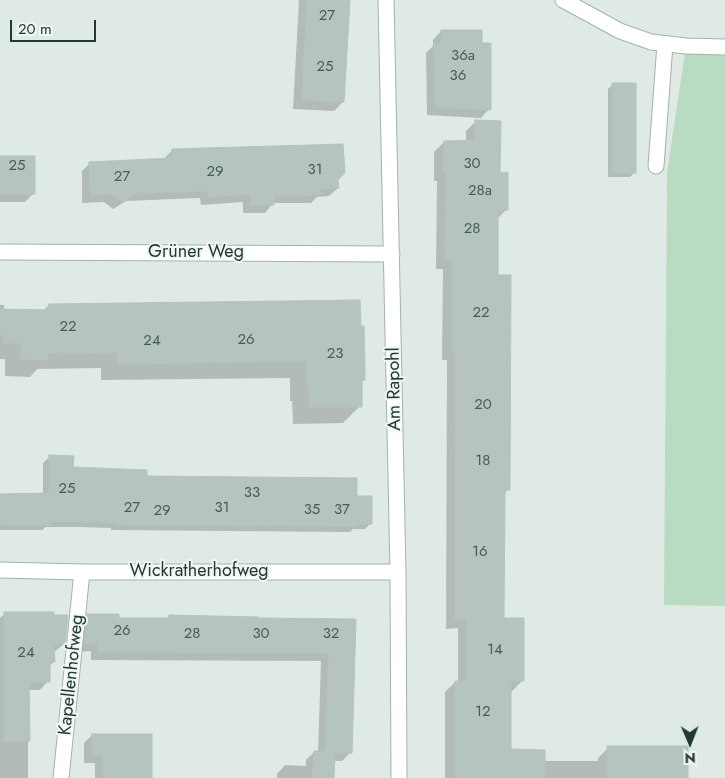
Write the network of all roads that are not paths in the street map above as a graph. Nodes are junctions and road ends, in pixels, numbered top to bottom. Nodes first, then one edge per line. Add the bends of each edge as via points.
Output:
1 (386, 0) edge
2 (563, 0) edge
3 (665, 44) junction
4 (725, 47) edge
5 (656, 166) dead end
6 (0, 252) edge
7 (392, 254) junction
8 (0, 570) edge
9 (82, 572) junction
10 (398, 572) junction
11 (61, 778) edge
12 (399, 778) edge

1 - 7 street, Am Rapohl
2 - 3 street via 620,31
3 - 4 street
3 - 5 street
6 - 7 street, Grüner Weg
7 - 10 street, Am Rapohl
8 - 9 street, Wickratherhofweg
9 - 10 street, Wickratherhofweg
9 - 11 street, Kapellenhofweg
10 - 12 street, Am Rapohl

